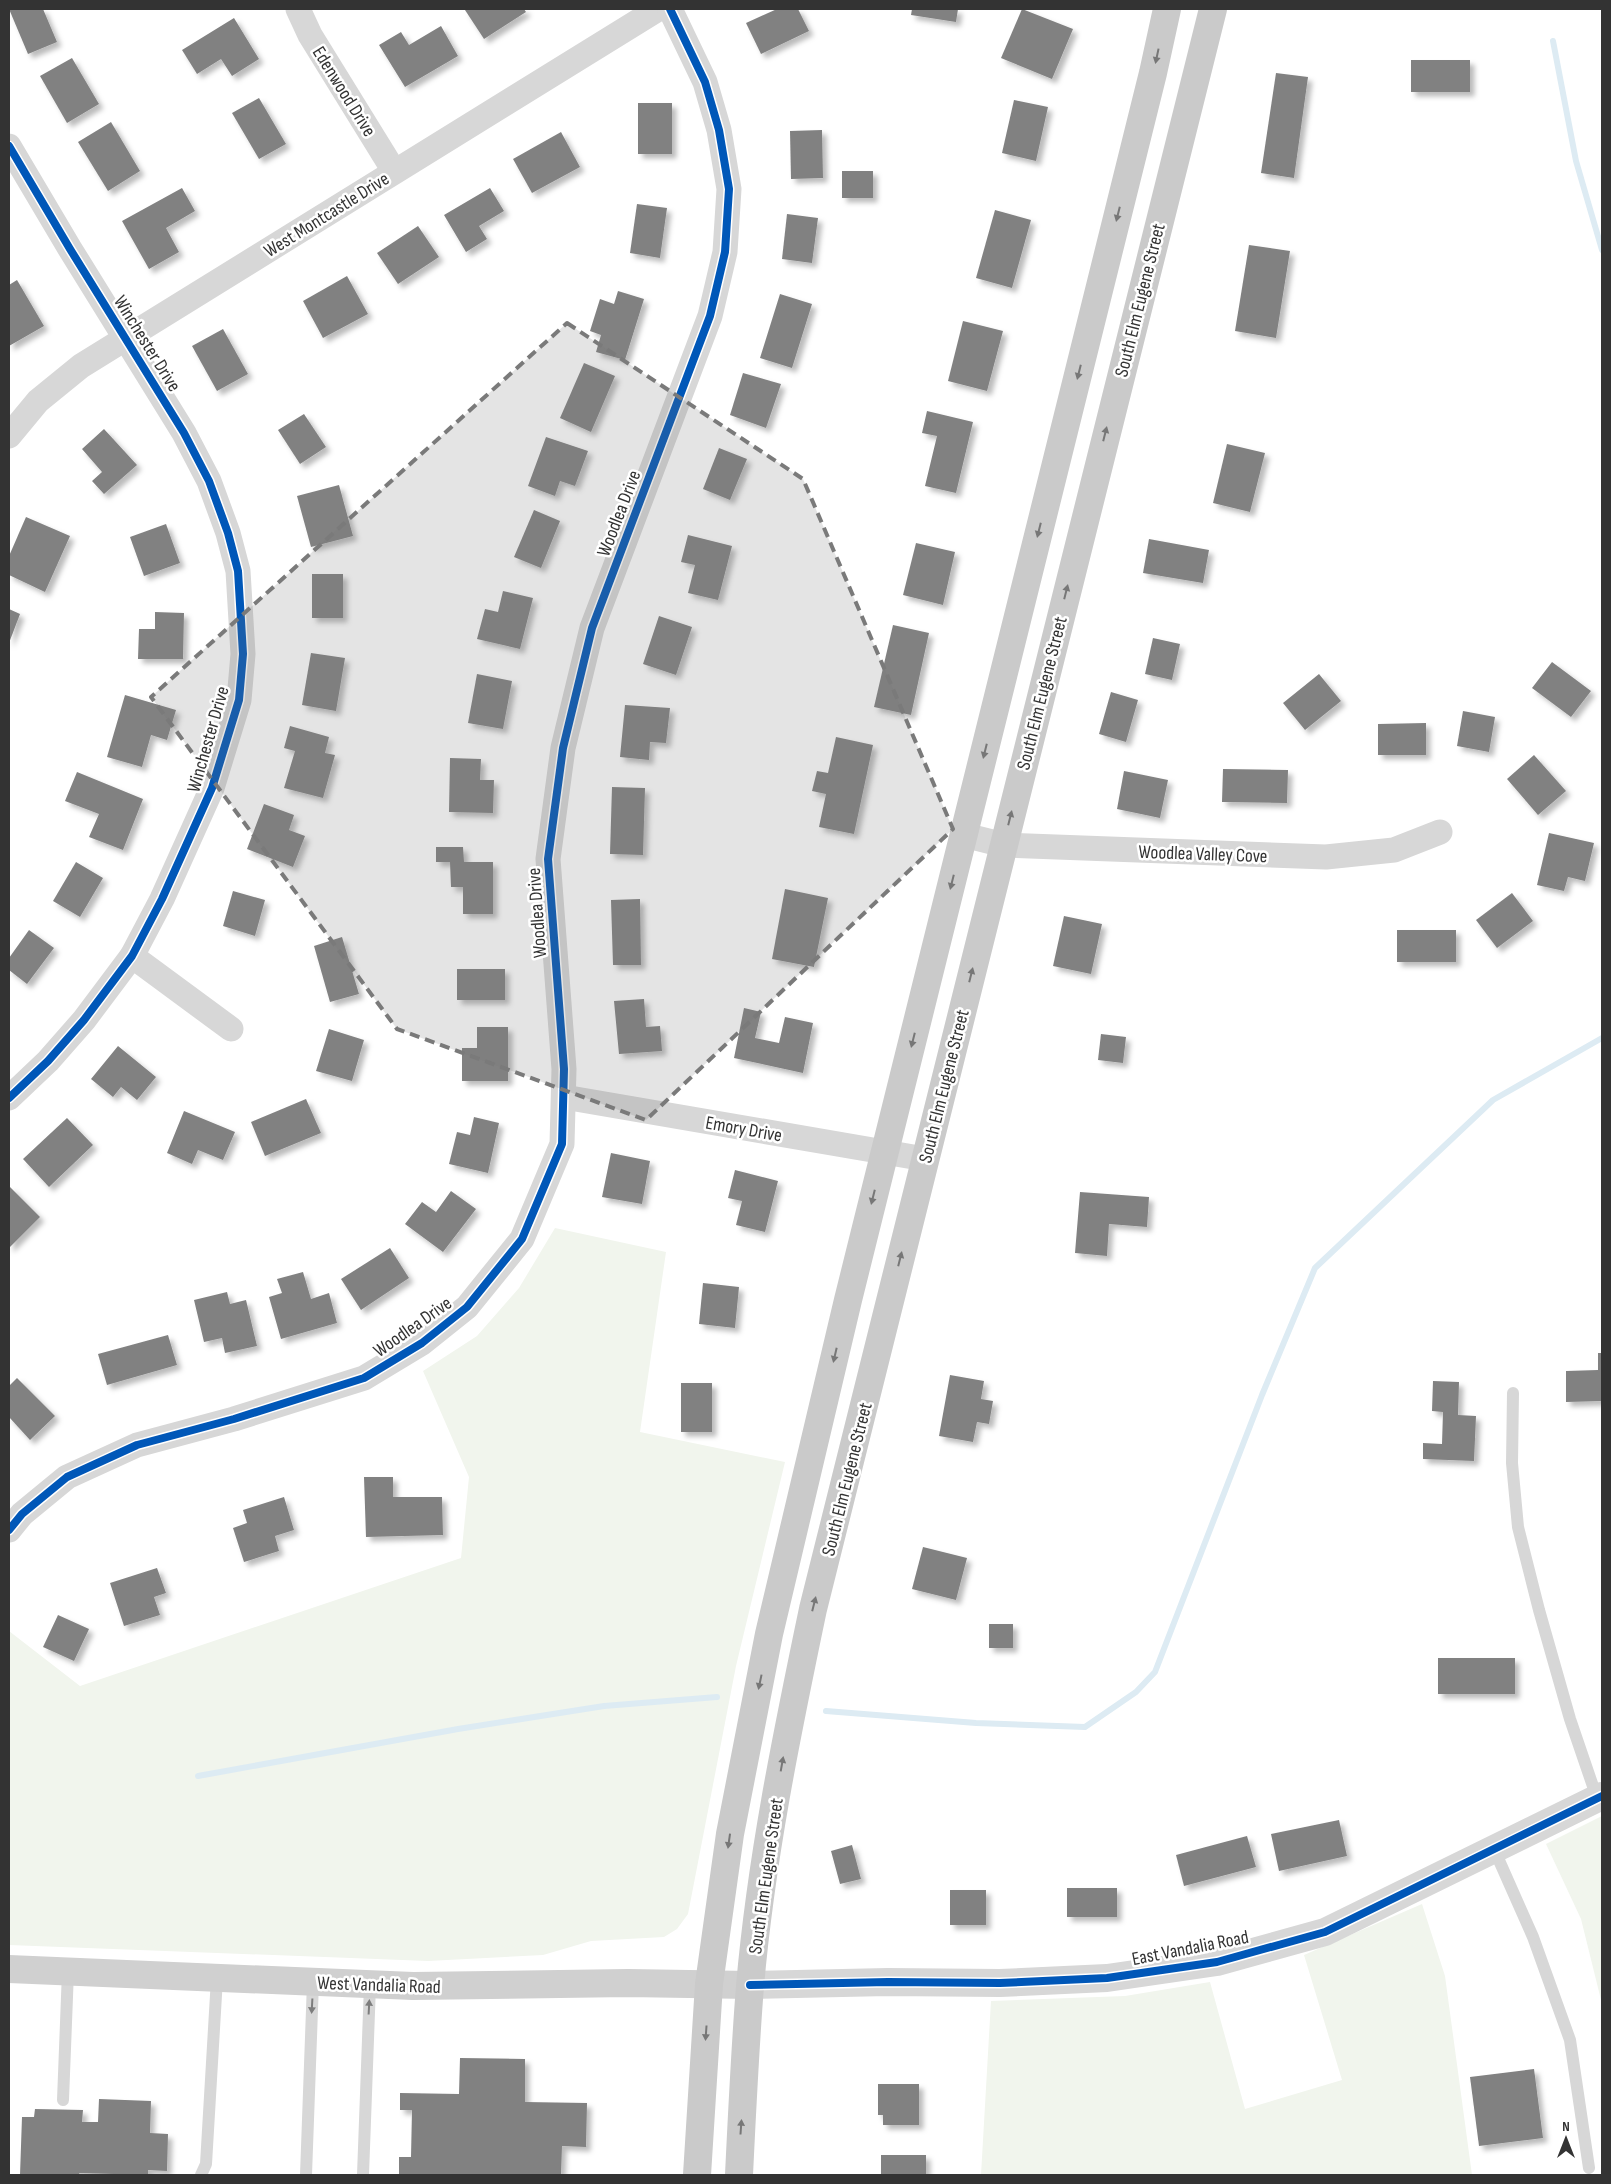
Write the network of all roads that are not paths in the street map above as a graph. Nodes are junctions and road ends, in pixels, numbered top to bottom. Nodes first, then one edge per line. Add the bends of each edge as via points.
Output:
1 (298, 9) edge
2 (658, 9) edge
3 (670, 9) edge
4 (1167, 9) edge
5 (1213, 9) edge
6 (9, 146) edge
7 (394, 171) junction
8 (127, 340) junction
9 (9, 436) edge
10 (1440, 832) dead end
11 (964, 835) junction
12 (1004, 845) junction
13 (132, 956) junction
14 (231, 1030) dead end
15 (564, 1097) junction
16 (9, 1098) edge
17 (884, 1152) junction
18 (925, 1158) junction
19 (1513, 1393) dead end
20 (13, 1514) edge
21 (1600, 1797) edge
22 (1494, 1849) junction
23 (9, 1969) edge
24 (68, 1971) junction
25 (217, 1978) junction
26 (313, 1982) junction
27 (709, 1984) junction
28 (370, 1985) junction
29 (750, 1985) junction
30 (63, 2100) dead end
31 (1589, 2168) dead end
32 (201, 2175) edge
33 (306, 2175) edge
34 (363, 2175) edge
35 (697, 2175) edge
36 (739, 2175) edge

1 - 7 street, Edenwood Drive via 310,35
2 - 7 street, West Montcastle Drive
3 - 15 street, Woodlea Drive via 705,82 719,130 729,189 725,252 710,316 592,628 563,748 548,859
4 -> 11 main road, South Elm Eugene Street
12 -> 5 main road, South Elm Eugene Street
6 - 8 street, Winchester Drive
7 - 8 street, West Montcastle Drive
8 - 9 street, West Montcastle Drive via 81,366 38,401
8 - 13 street, Winchester Drive via 184,433 209,481 238,571 243,654 239,700 212,788 162,899
10 - 12 street, Woodlea Valley Cove via 1394,850 1326,857
11 - 12 street, Woodlea Valley Cove
11 -> 17 main road, South Elm Eugene Street
18 -> 12 main road, South Elm Eugene Street
13 - 14 street
13 - 16 street, Winchester Drive via 84,1020
15 - 17 street, Emory Drive
15 - 20 street, Woodlea Drive via 562,1144 522,1239 467,1308 422,1343 364,1378 234,1419 137,1445 67,1477
17 - 18 street, Emory Drive
17 -> 27 main road, South Elm Eugene Street via 769,1634 730,1834
29 -> 18 main road, South Elm Eugene Street via 765,1864 790,1718
19 - 21 lane via 1512,1463 1518,1527 1570,1719
21 - 22 street, East Vandalia Road
22 - 29 street, East Vandalia Road via 1325,1932 1217,1962 1088,1979
22 - 31 lane via 1533,1937 1570,2040
23 - 24 main road, West Vandalia Road
24 - 25 main road, West Vandalia Road
24 - 30 lane
25 - 26 main road, West Vandalia Road
25 - 32 lane via 206,2164
26 - 28 main road, West Vandalia Road
26 -> 33 lane
27 - 28 main road, West Vandalia Road
27 - 29 main road, West Vandalia Road
27 -> 35 main road, South Elm Eugene Street
34 -> 28 lane
36 -> 29 main road, South Elm Eugene Street

